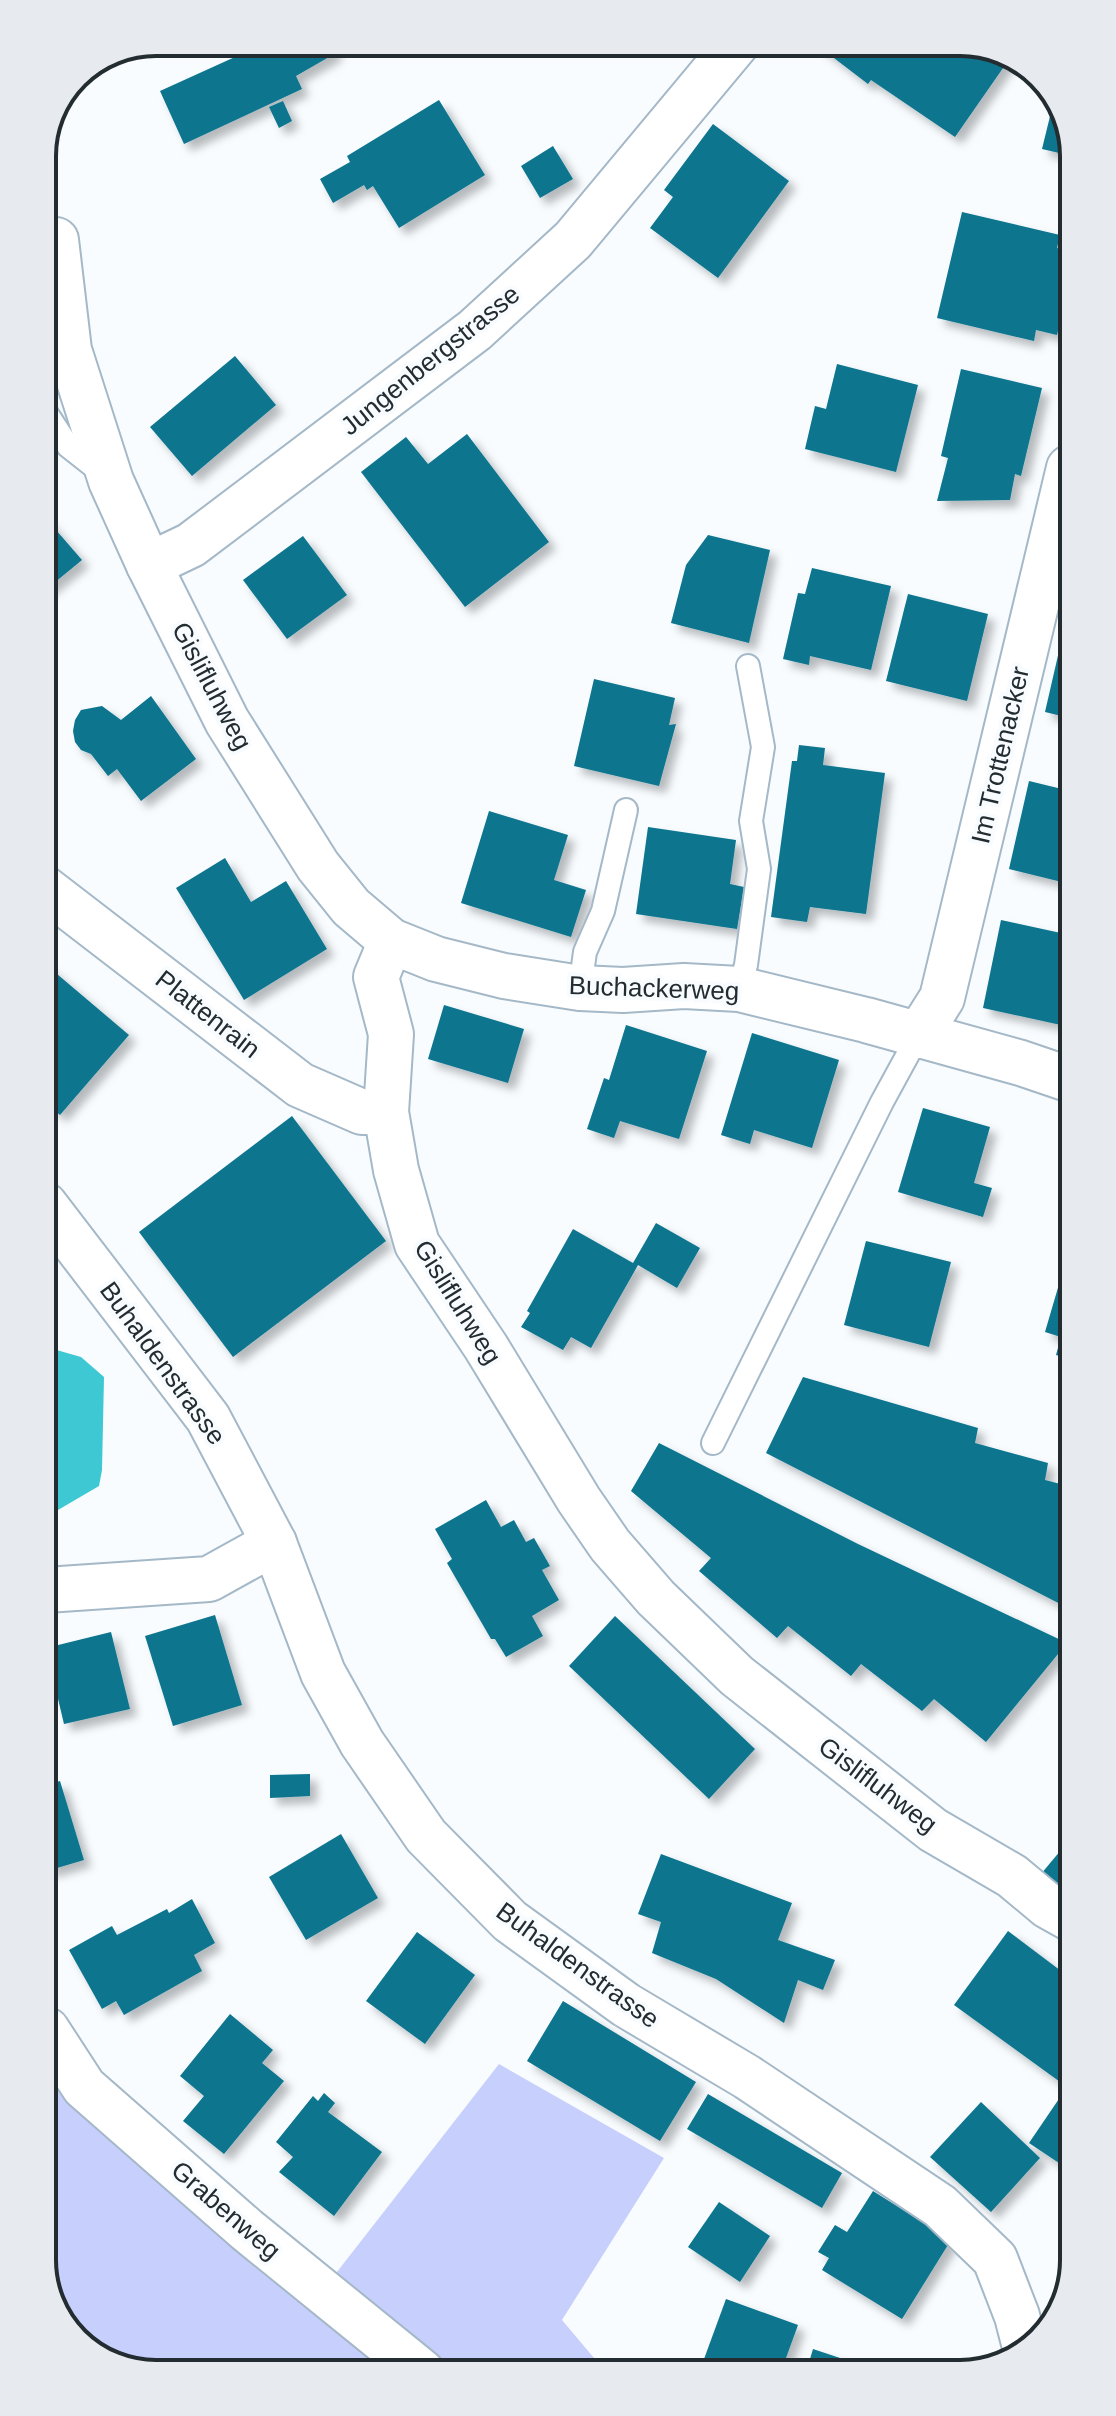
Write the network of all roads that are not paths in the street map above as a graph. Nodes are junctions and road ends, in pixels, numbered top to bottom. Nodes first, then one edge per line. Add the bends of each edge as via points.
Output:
1 (726, 56) edge
2 (56, 240) dead end
3 (56, 428) edge
4 (111, 481) junction
5 (1060, 506) edge
6 (149, 565) junction
7 (748, 666) dead end
8 (626, 810) dead end
9 (56, 897) edge
10 (391, 941) junction
11 (580, 988) junction
12 (739, 989) junction
13 (918, 1036) junction
14 (1060, 1076) edge
15 (386, 1112) junction
16 (56, 1219) edge
17 (713, 1443) dead end
18 (274, 1543) junction
19 (56, 1589) edge
20 (1060, 1913) edge
21 (56, 2044) edge
22 (1023, 2338) edge
23 (407, 2360) edge

1 - 6 street, Jungenbergstrasse via 573,240 475,330 191,545
2 - 4 street, Gislifluhweg via 69,350
3 - 4 lane via 68,446
4 - 6 street, Gislifluhweg
5 - 13 street, Im Trottenacker via 942,998
6 - 10 street, Gislifluhweg via 227,721 318,866 351,907
7 - 12 lane via 763,747 751,821 759,869
8 - 11 lane via 603,911 585,952
9 - 15 street, Plattenrain via 300,1085 362,1112
10 - 11 street, Buchackerweg via 504,976
10 - 15 street, Gislifluhweg via 376,977 391,1034
11 - 12 street, Buchackerweg
12 - 13 street, Buchackerweg
13 - 14 street, Buchackerweg
13 - 17 lane
15 - 20 street, Gislifluhweg via 417,1244 610,1545 737,1676 933,1830 1012,1876
16 - 18 street, Buhaldenstrasse via 208,1418
18 - 19 street via 209,1579
18 - 22 street, Buhaldenstrasse via 323,1673 362,1743 426,1836 510,1921 614,1996 940,2206 995,2259
21 - 23 street, Grabenweg via 84,2087 247,2230

